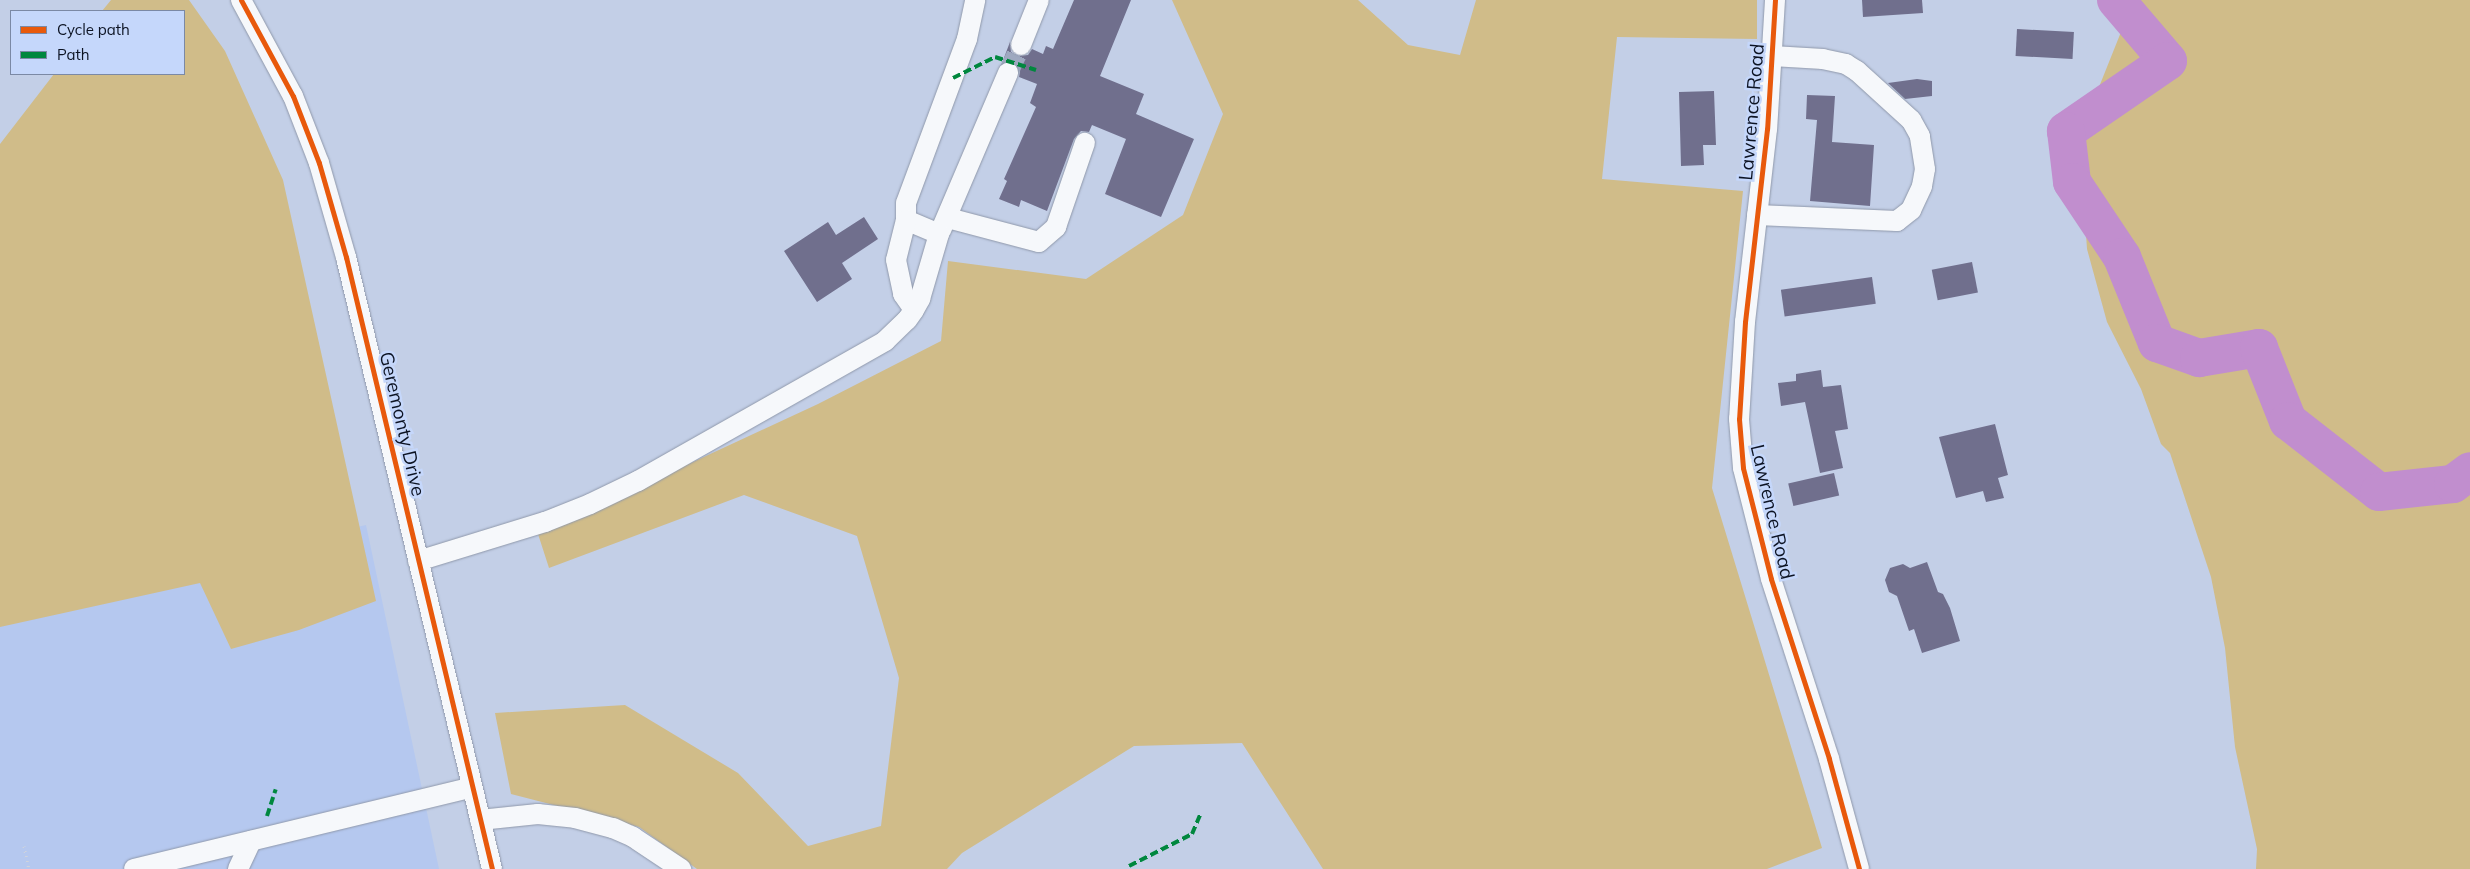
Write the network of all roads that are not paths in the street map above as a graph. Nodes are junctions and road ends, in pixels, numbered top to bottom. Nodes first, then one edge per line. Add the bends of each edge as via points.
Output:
1 (241, 0) edge
2 (975, 0) edge
3 (1038, 0) edge
4 (1775, 0) edge
5 (1021, 45) tunnel mouth
6 (1772, 56) junction
7 (1008, 73) tunnel mouth
8 (1085, 143) dead end
9 (1757, 215) junction
10 (906, 220) junction
11 (943, 226) junction
12 (914, 310) junction
13 (418, 561) junction
14 (472, 787) junction
15 (480, 820) junction
16 (251, 841) junction
17 (134, 869) edge
18 (238, 869) edge
19 (492, 869) edge
20 (681, 869) edge
21 (1859, 869) edge

1 - 13 street, Geremonty Drive via 293,96 319,163 346,257
2 - 10 street via 961,56 906,203
3 - 5 street
4 - 6 street, Lawrence Road
6 - 9 street, Lawrence Road
6 - 9 street via 1824,59 1846,64 1857,71 1911,120 1920,136 1925,169 1922,186 1911,210 1897,221
7 - 11 street
8 - 11 street via 1056,226 1039,242
9 - 21 street, Lawrence Road via 1740,410 1743,468 1771,579 1829,759
10 - 11 street
10 - 12 street via 896,260 903,294
11 - 12 street
12 - 13 street via 898,330 860,357 638,481 545,522
13 - 14 street, Geremonty Drive
14 - 15 street, Geremonty Drive
14 - 16 street
15 - 19 street, Geremonty Drive
15 - 20 street via 538,814 575,818 633,837
16 - 17 street
16 - 18 street

